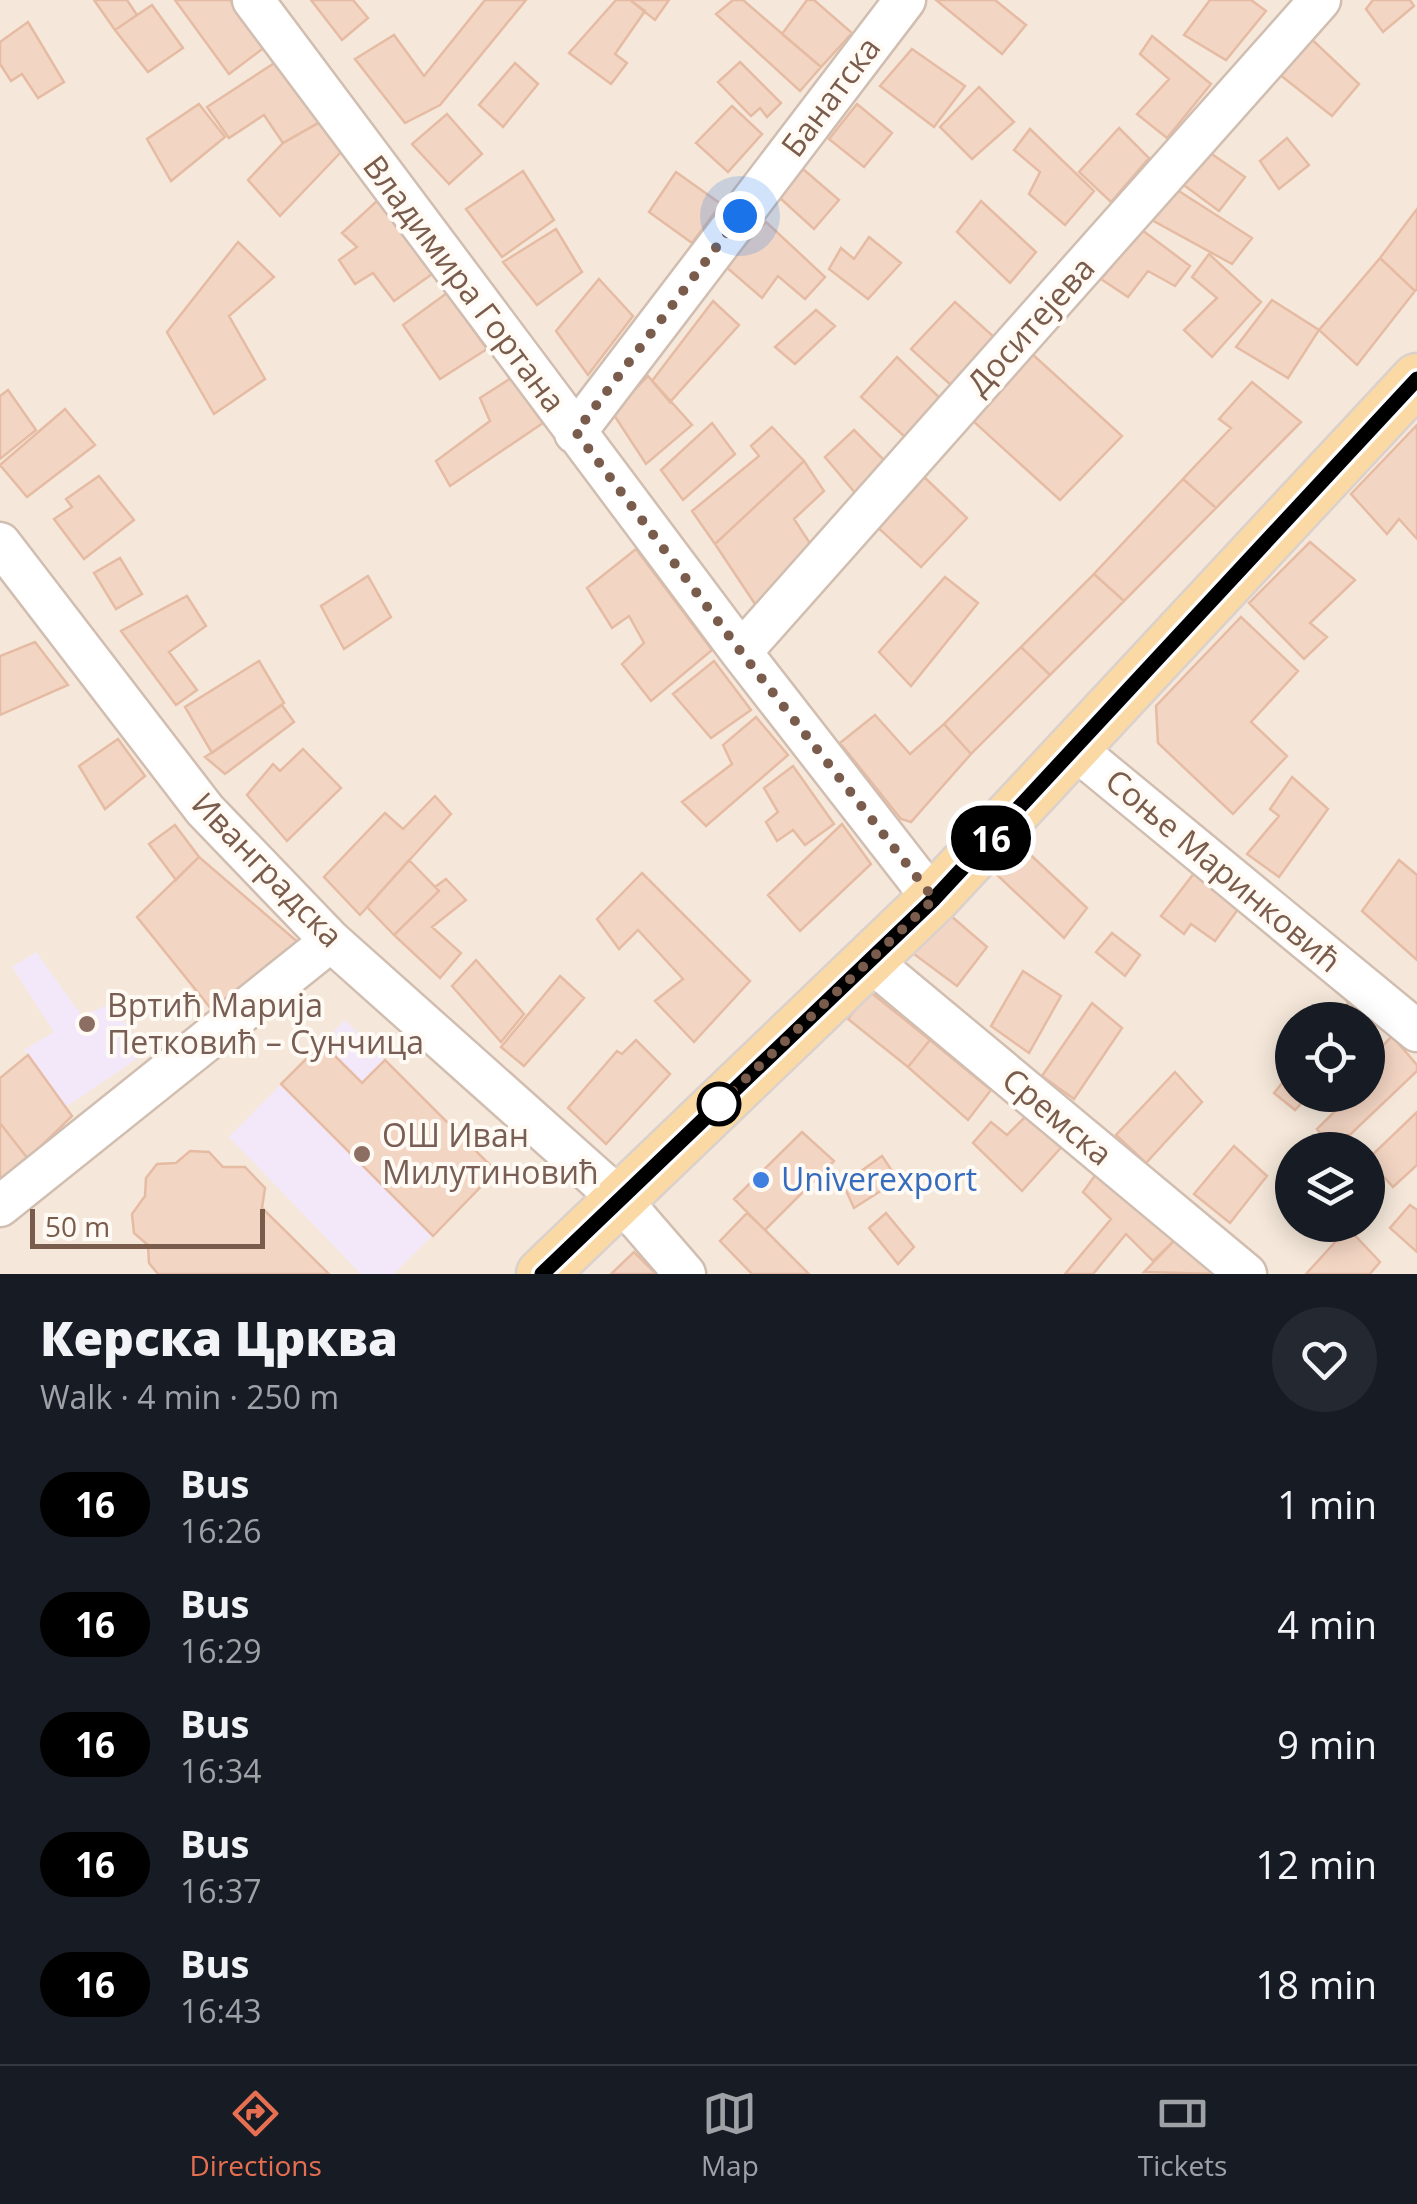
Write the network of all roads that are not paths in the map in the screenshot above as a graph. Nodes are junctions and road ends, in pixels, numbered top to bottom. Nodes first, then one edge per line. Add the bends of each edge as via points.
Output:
1 (253, 0) edge
2 (905, 0) edge
3 (1320, 0) edge
4 (1417, 379) edge
5 (576, 432) junction
6 (0, 543) edge
7 (741, 652) junction
8 (1075, 750) junction
9 (934, 899) junction
10 (332, 940) junction
11 (869, 960) junction
12 (1417, 1031) edge
13 (620, 1199) junction
14 (0, 1206) edge
15 (542, 1274) edge
16 (685, 1274) edge
17 (1246, 1274) edge

1 - 5 street, Владимира Гортана
2 - 5 street, Банатска
3 - 7 street, Доситејева
4 - 8 main road
5 - 7 street, Владимира Гортана
6 - 10 street, Иванградска via 205,810
7 - 9 street, Владимира Гортана
8 - 9 main road
8 - 12 street, Соње Маринковић
9 - 11 main road
10 - 13 street, Иванградска
10 - 14 street
11 - 13 main road
11 - 17 street, Сремска
13 - 15 main road
13 - 16 street, Иванградска

